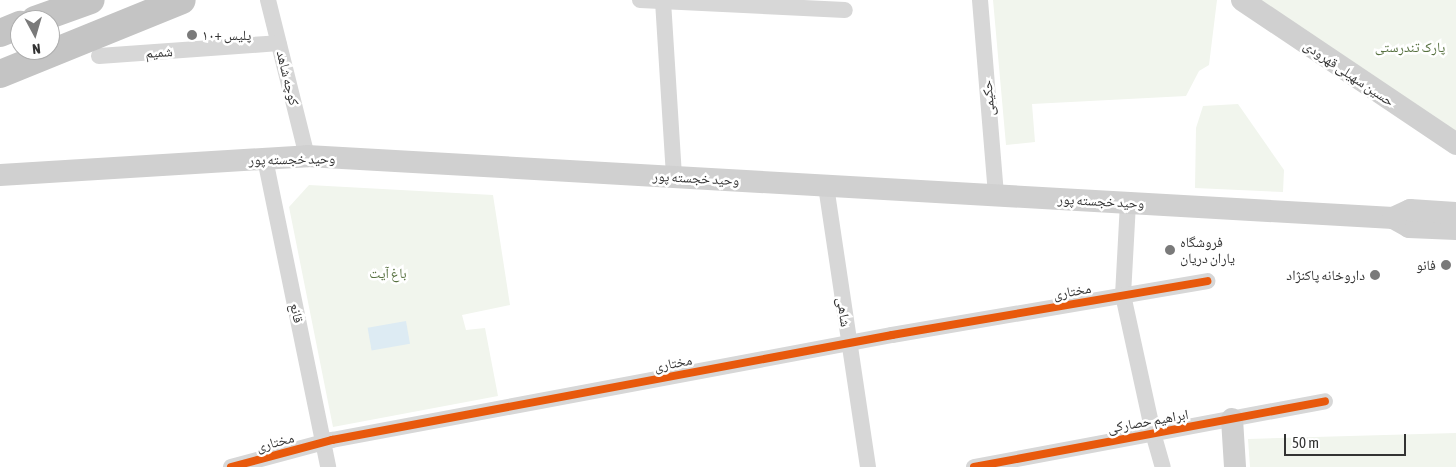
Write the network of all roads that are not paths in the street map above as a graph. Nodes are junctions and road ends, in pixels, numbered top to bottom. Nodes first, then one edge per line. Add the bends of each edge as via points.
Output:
1 (91, 0) edge
2 (182, 0) edge
3 (268, 0) edge
4 (640, 0) edge
5 (980, 0) edge
6 (1242, 0) edge
7 (663, 1) edge
8 (796, 4) edge
9 (845, 10) dead end
10 (60, 11) edge
11 (279, 43) junction
12 (99, 56) dead end
13 (1, 75) edge
14 (1456, 144) edge
15 (307, 156) junction
16 (265, 159) junction
17 (0, 175) edge
18 (674, 177) junction
19 (826, 186) junction
20 (996, 195) junction
21 (1128, 203) junction
22 (1451, 209) edge
23 (1392, 218) junction
24 (1456, 230) edge
25 (1206, 281) dead end
26 (1123, 295) junction
27 (848, 344) junction
28 (1325, 401) dead end
29 (1232, 419) junction
30 (1153, 433) junction
31 (324, 442) junction
32 (230, 467) edge
33 (328, 467) edge
34 (868, 467) edge
35 (974, 467) edge
36 (1163, 467) edge
37 (1235, 467) edge

1 - 10 highway
2 - 13 highway
3 - 11 street, کوچه شاهد
4 - 7 street
5 - 20 street, حکیمی
6 - 14 main road, حسین سهیلی قهرودی
7 - 8 street
7 - 18 street
8 - 9 street
11 - 12 street, شمیم
11 - 15 street, کوچه شاهد
15 - 16 main road, وحید خجسته پور
15 - 18 main road, وحید خجسته پور
16 - 17 main road, وحید خجسته پور
16 - 31 street, قانع
18 - 19 main road, وحید خجسته پور
19 - 20 main road, وحید خجسته پور
19 - 27 street, شاهی
20 - 21 main road, وحید خجسته پور
21 - 23 main road, وحید خجسته پور
21 - 26 street
22 - 23 main road, وحید خجسته پور via 1410,210
23 - 24 main road, وحید خجسته پور via 1409,227
25 - 26 street, مختاری
26 - 27 street, مختاری
26 - 30 street
27 - 31 street, مختاری
27 - 34 street, شاهی
28 - 29 street, ابراهیم حصارکی
29 - 30 street, ابراهیم حصارکی
29 - 37 main road
30 - 35 street, ابراهیم حصارکی
30 - 36 street
31 - 32 street, مختاری
31 - 33 street, قانع

